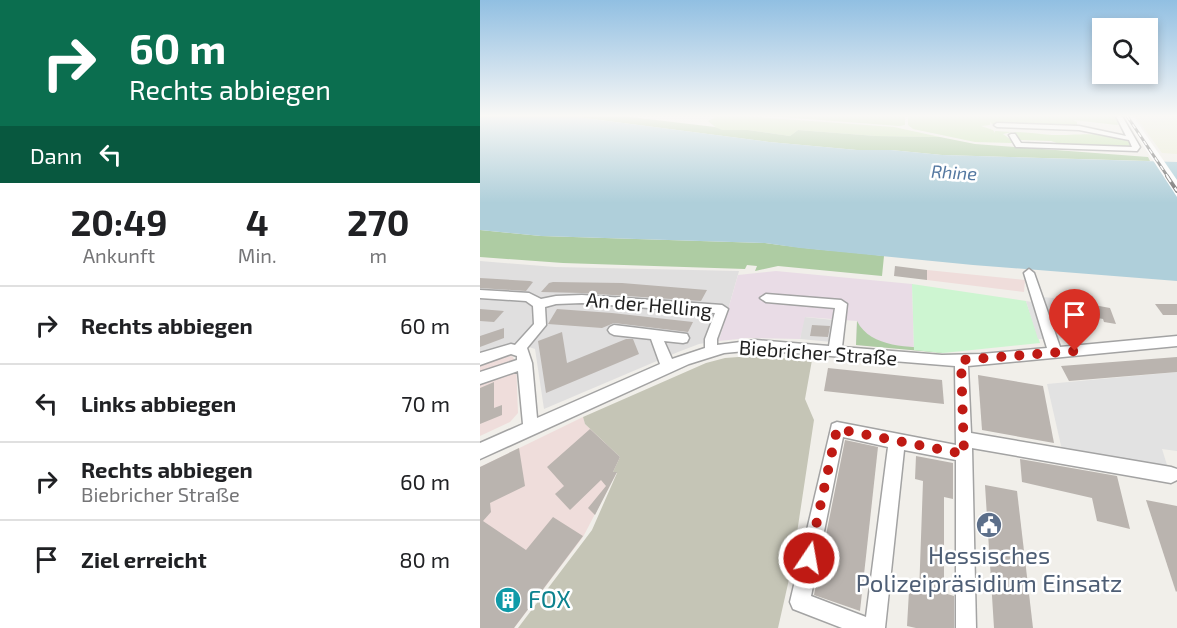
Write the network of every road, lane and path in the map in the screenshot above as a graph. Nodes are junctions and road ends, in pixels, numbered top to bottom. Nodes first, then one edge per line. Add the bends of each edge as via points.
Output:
1 (1025, 145) edge
2 (1135, 145) edge
3 (1029, 273) dead end
4 (480, 294) edge
5 (766, 298) dead end
6 (539, 304) junction
7 (614, 330) dead end
8 (656, 336) junction
9 (683, 338) dead end
10 (1177, 342) edge
11 (518, 350) junction
12 (711, 350) junction
13 (835, 352) junction
14 (1055, 353) junction
15 (480, 359) edge
16 (961, 360) junction
17 (525, 363) junction
18 (668, 367) junction
19 (480, 378) edge
20 (531, 428) junction
21 (897, 441) junction
22 (964, 447) junction
23 (480, 451) edge
24 (1171, 475) dead end
25 (869, 628) edge
26 (875, 628) edge
27 (966, 628) edge

1 - 2 street via 1120,150
3 - 14 street
4 - 6 street, An der Helling via 529,297
5 - 13 street via 841,304
6 - 11 street via 540,325
6 - 12 street, An der Helling via 582,298 722,309
7 - 8 street
8 - 9 street
8 - 18 street
10 - 14 street, Biebricher Straße
11 - 15 street
11 - 17 street via 523,352
12 - 13 street, Biebricher Straße via 756,345
12 - 18 street, Biebricher Straße
13 - 16 street, Biebricher Straße
14 - 16 street, Biebricher Straße
16 - 22 street
17 - 19 street
17 - 20 street
18 - 20 street, Biebricher Straße
20 - 23 street, Biebricher Straße
21 - 22 street
21 - 25 street via 837,429 800,602
21 - 26 street
22 - 24 street
22 - 27 street

